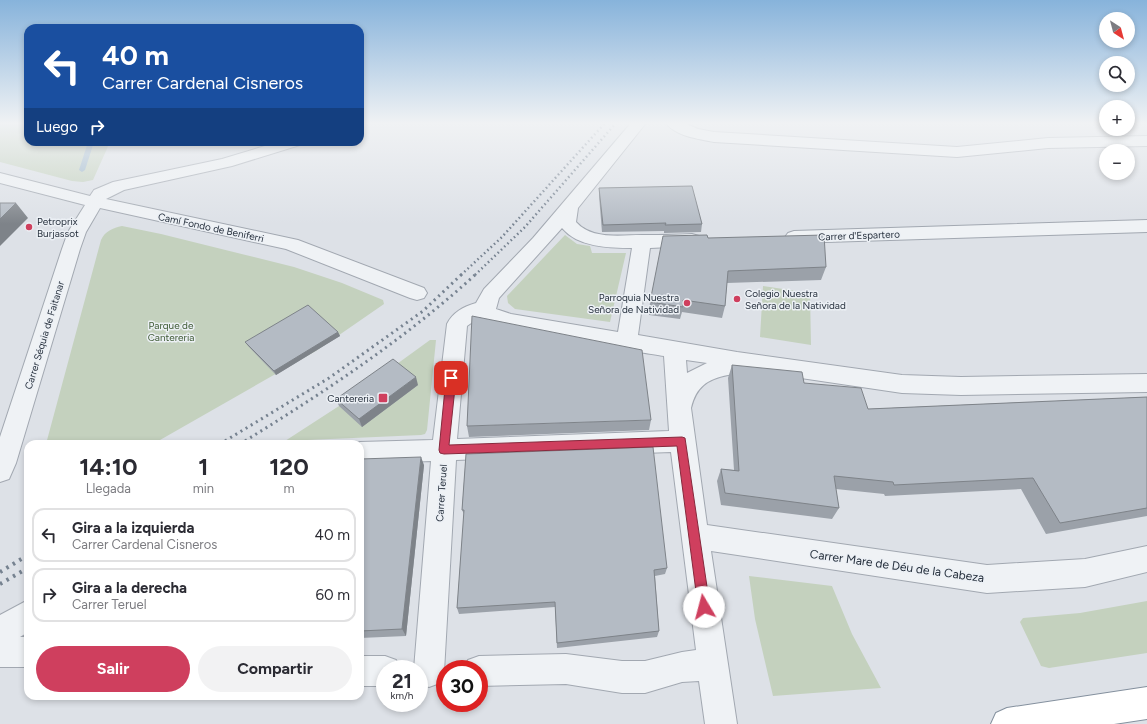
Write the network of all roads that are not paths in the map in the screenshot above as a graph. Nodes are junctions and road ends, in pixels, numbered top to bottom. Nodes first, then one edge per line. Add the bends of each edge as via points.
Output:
1 (244, 157) edge
2 (611, 157) edge
3 (0, 178) edge
4 (95, 202) junction
5 (569, 208) junction
6 (1147, 226) edge
7 (777, 237) edge
8 (706, 239) edge
9 (642, 241) junction
10 (417, 293) dead end
11 (484, 308) junction
12 (627, 341) junction
13 (674, 350) junction
14 (750, 362) junction
15 (1147, 383) edge
16 (678, 410) junction
17 (682, 441) junction
18 (444, 450) junction
19 (364, 453) edge
20 (0, 471) edge
21 (695, 536) junction
22 (1147, 559) edge
23 (24, 617) edge
24 (0, 632) edge
25 (0, 652) edge
26 (24, 652) edge
27 (712, 664) junction
28 (364, 671) edge
29 (376, 671) edge
30 (488, 671) edge
31 (431, 672) edge
32 (1147, 703) edge
33 (721, 724) edge
34 (1007, 724) edge

1 - 4 street, Carrer Séquia de Faitanar via 119,186 100,194
2 - 5 street
3 - 4 street, Camí Fondo de Beniferri
4 - 10 street, Camí Fondo de Beniferri via 291,244
4 - 20 street, Carrer Séquia de Faitanar via 77,232
5 - 9 street via 569,225 584,238 608,242
5 - 11 street via 490,294
6 - 7 street, Carrer d'Espartero
8 - 9 street
9 - 12 street
11 - 12 street via 488,314 511,322
11 - 18 street, Carrer Teruel via 462,317 457,324
12 - 13 street
13 - 14 street
13 - 16 street
14 - 15 street via 931,386
14 - 16 street via 720,367 695,378 686,388
16 - 17 street
17 - 18 street
17 - 21 street
18 - 19 street
18 - 31 street, Carrer Teruel
21 - 22 street, Carrer Mare de Déu de la Cabeza via 987,579 1084,573
21 - 27 street
23 - 24 street
25 - 26 street
27 - 30 street via 682,667 645,677 622,677 566,669
27 - 33 street
28 - 29 street
32 - 34 highway

